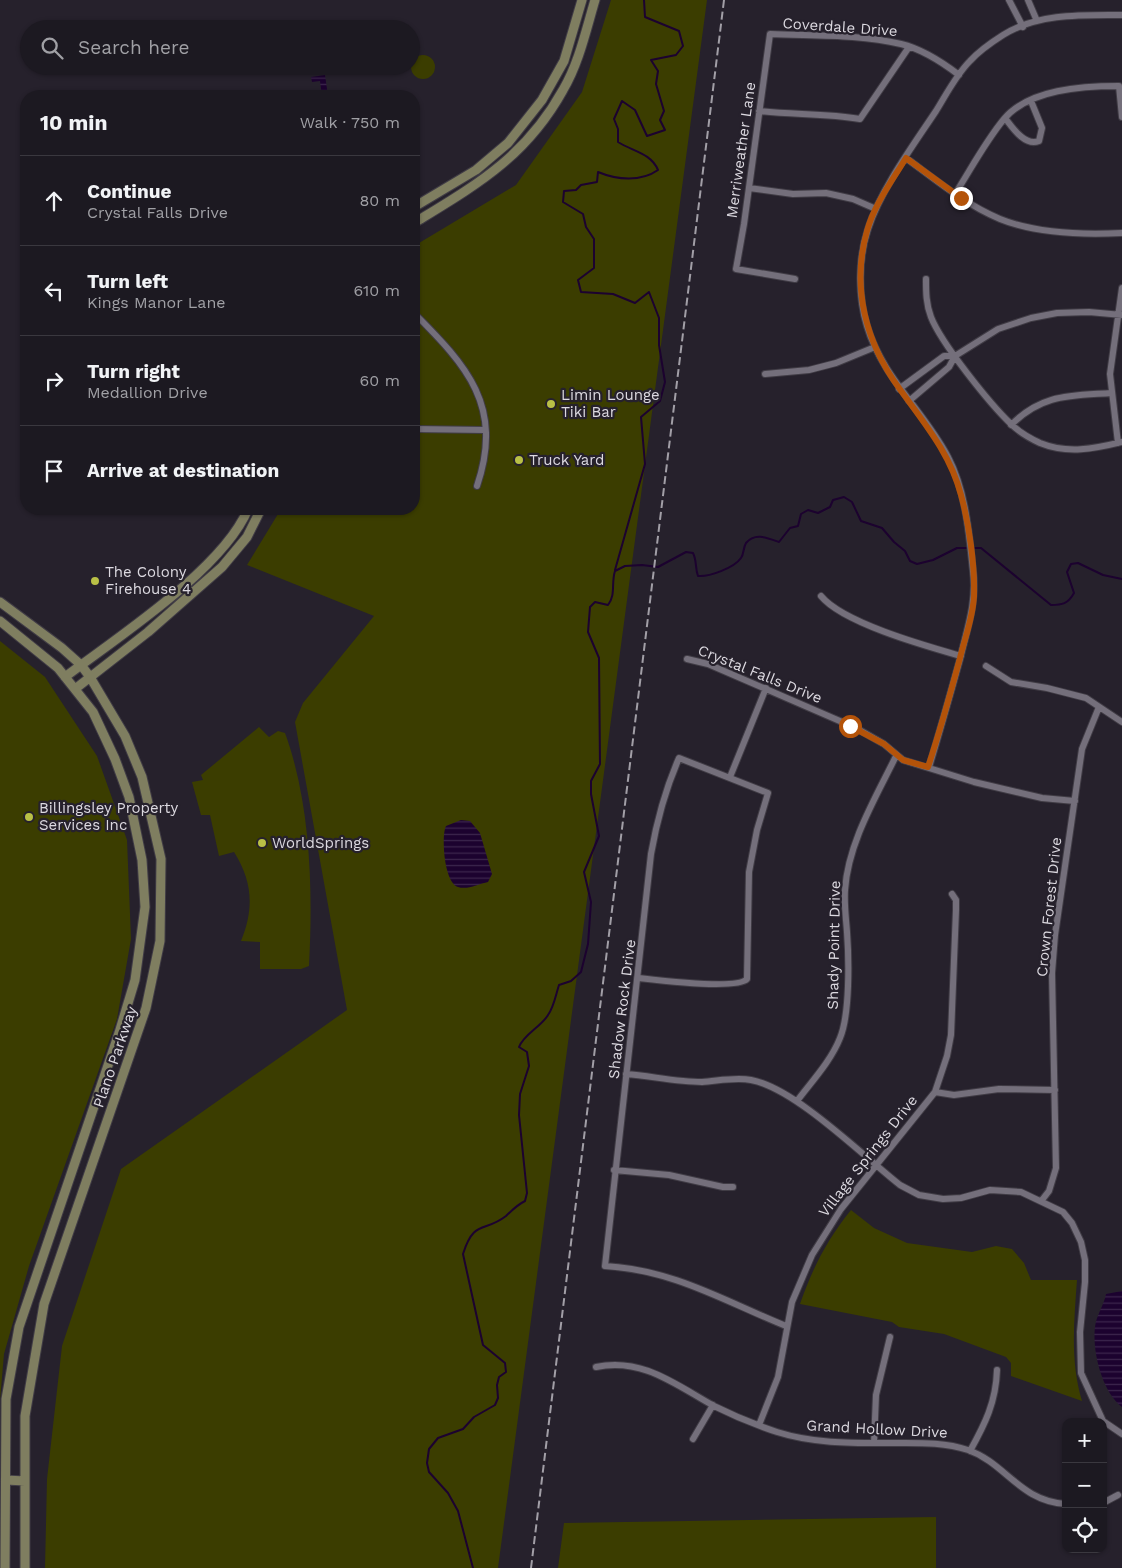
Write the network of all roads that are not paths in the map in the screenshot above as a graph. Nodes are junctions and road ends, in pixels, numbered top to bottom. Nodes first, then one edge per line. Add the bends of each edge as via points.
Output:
1 (582, 0) edge
2 (595, 0) edge
3 (1010, 0) edge
4 (1028, 0) edge
5 (1122, 15) edge
6 (1037, 21) junction
7 (1023, 27) junction
8 (770, 34) joint
9 (909, 47) junction
10 (959, 75) junction
11 (1031, 101) junction
12 (759, 112) junction
13 (1122, 117) edge
14 (1004, 118) junction
15 (508, 143) junction
16 (515, 154) junction
17 (906, 158) junction
18 (749, 188) junction
19 (955, 194) junction
20 (420, 203) edge
21 (876, 209) junction
22 (420, 219) edge
23 (1122, 233) edge
24 (795, 279) dead end
25 (926, 279) dead end
26 (1122, 288) edge
27 (1120, 315) edge
28 (420, 319) edge
29 (875, 347) junction
30 (955, 356) junction
31 (765, 374) dead end
32 (900, 389) junction
33 (1110, 393) junction
34 (909, 401) junction
35 (1011, 424) junction
36 (420, 429) edge
37 (485, 430) junction
38 (1120, 443) edge
39 (477, 486) dead end
40 (244, 515) edge
41 (258, 515) edge
42 (821, 596) dead end
43 (0, 602) edge
44 (0, 621) edge
45 (960, 656) junction
46 (687, 659) dead end
47 (81, 665) junction
48 (986, 666) dead end
49 (65, 677) junction
50 (90, 677) junction
51 (766, 688) junction
52 (75, 689) junction
53 (1099, 707) junction
54 (1122, 722) edge
55 (896, 756) junction
56 (928, 767) junction
57 (730, 777) junction
58 (1075, 801) junction
59 (952, 894) dead end
60 (638, 978) junction
61 (626, 1074) junction
62 (1055, 1090) junction
63 (935, 1092) junction
64 (797, 1101) junction
65 (876, 1166) junction
66 (614, 1170) junction
67 (733, 1187) dead end
68 (1042, 1200) junction
69 (786, 1326) junction
70 (890, 1337) dead end
71 (596, 1368) dead end
72 (996, 1370) dead end
73 (713, 1405) junction
74 (1102, 1418) edge
75 (1107, 1424) edge
76 (759, 1426) junction
77 (1122, 1434) edge
78 (692, 1439) dead end
79 (874, 1444) junction
80 (970, 1451) junction
81 (6, 1480) junction
82 (25, 1481) junction
83 (1118, 1495) dead end
84 (1107, 1501) edge
85 (1062, 1503) edge
86 (5, 1568) edge
87 (25, 1568) edge

1 - 15 main road via 564,61 542,100
2 - 16 main road via 564,90 532,136
3 - 7 street
4 - 6 street
5 - 6 street
6 - 7 street
7 - 10 street via 1005,34 984,49
8 - 9 street, Coverdale Drive via 847,37
8 - 12 street, Merriweather Lane
9 - 10 street, Coverdale Drive via 941,61
9 - 12 street via 860,119 826,113
10 - 17 street
11 - 13 street via 1052,91 1079,86 1119,86
11 - 14 street
11 - 14 street via 1042,128 1039,141 1029,141 1018,134
12 - 18 street, Merriweather Lane
14 - 19 street
15 - 16 main road
15 - 20 main road via 476,170
16 - 22 main road via 480,183
17 - 19 street
17 - 21 street
18 - 21 street via 792,194 826,193 854,199
18 - 24 street, Merriweather Lane via 736,269
19 - 23 street via 999,218 1026,227 1096,234
21 - 29 street via 867,230 861,277 863,311
25 - 30 street via 932,318
26 - 27 street
27 - 30 street via 1073,312 1031,318 990,333
27 - 33 street via 1111,355
28 - 37 street via 464,367 482,406
29 - 31 street via 809,370
29 - 32 street
30 - 32 street via 944,356
30 - 34 street via 949,367
30 - 35 street
32 - 34 street
33 - 35 street via 1046,400 1024,412
33 - 38 street
34 - 45 street via 948,458 964,508 974,574 970,624
35 - 38 street via 1032,440 1060,448 1089,450
36 - 37 street
37 - 39 street via 484,467
40 - 47 main road via 228,540 197,575
41 - 50 main road via 247,537 222,567 148,632
42 - 45 street via 842,613 912,642
43 - 47 main road, Plano Parkway
44 - 49 main road, Plano Parkway via 44,655
45 - 56 street via 949,704
46 - 51 street, Crystal Falls Drive via 704,662
47 - 49 main road
47 - 50 main road, Plano Parkway
48 - 53 street via 1011,682 1071,693 1095,702
49 - 52 main road, Plano Parkway
50 - 52 main road
50 - 82 main road, Plano Parkway via 125,736 142,777 161,859 160,941 146,1008 44,1304 25,1416
51 - 55 street, Crystal Falls Drive via 862,731 884,744
51 - 57 street
52 - 81 main road, Plano Parkway via 93,712 129,797 142,860 145,907 135,980 19,1327 6,1399
53 - 54 street
53 - 58 street, Crown Forest Drive via 1082,749
55 - 56 street, Crystal Falls Drive
55 - 64 street, Shady Point Drive via 858,839 846,877 843,1028 834,1050
56 - 58 street, Crystal Falls Drive via 1042,798
57 - 60 street, Shadow Rock Drive via 679,758 666,786 655,829
57 - 60 street via 768,793 751,858 748,970 744,982 692,983
58 - 62 street, Crown Forest Drive via 1053,955
59 - 63 street, Village Springs Drive via 956,910 952,1024 947,1056
60 - 61 street, Shadow Rock Drive
61 - 64 street via 700,1082 751,1080 775,1087
61 - 66 street, Shadow Rock Drive
62 - 63 street via 999,1089 954,1095
62 - 68 street, Crown Forest Drive via 1056,1168 1049,1191
63 - 65 street, Village Springs Drive
64 - 65 street
65 - 68 street via 900,1185 929,1198 961,1198 990,1190 1007,1190
65 - 69 street, Village Springs Drive via 841,1209 812,1255 792,1302
66 - 67 street
66 - 69 street, Shadow Rock Drive via 605,1266 650,1271 674,1278
68 - 74 street via 1063,1212 1072,1223 1084,1250 1086,1282 1080,1332 1081,1373
69 - 76 street, Village Springs Drive via 778,1377
70 - 79 street via 876,1395
71 - 73 street, Grand Hollow Drive via 621,1364 661,1375
72 - 80 street via 992,1408
73 - 76 street, Grand Hollow Drive
73 - 78 street
75 - 77 street
76 - 79 street, Grand Hollow Drive via 809,1440
79 - 80 street, Grand Hollow Drive via 945,1444
80 - 85 street, Grand Hollow Drive via 993,1464 1023,1490 1044,1500
81 - 82 main road
81 - 86 main road, Plano Parkway
82 - 87 main road, Plano Parkway
83 - 84 street

